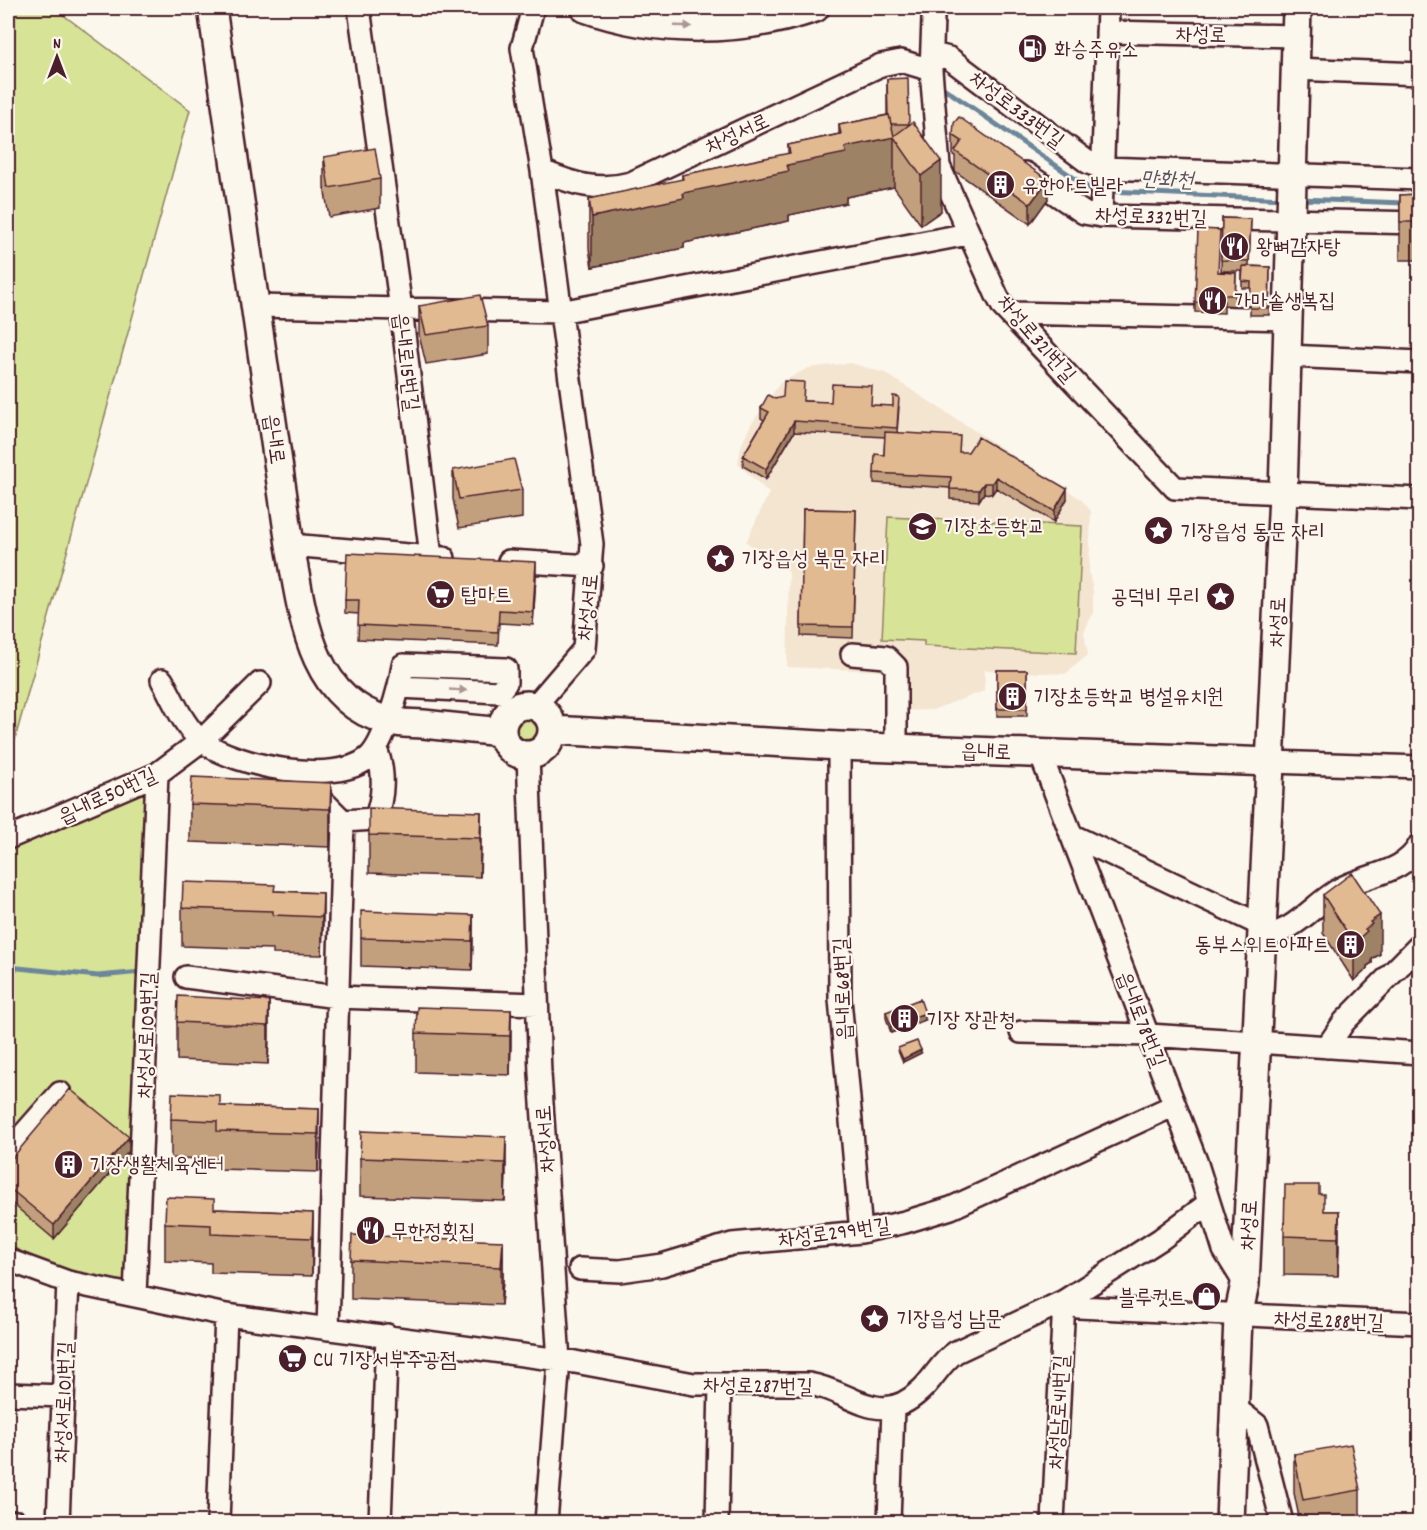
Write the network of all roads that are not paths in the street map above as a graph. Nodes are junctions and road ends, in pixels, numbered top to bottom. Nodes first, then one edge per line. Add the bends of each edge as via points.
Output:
1 (212, 8) edge
2 (359, 8) edge
3 (533, 8) edge
4 (585, 8) edge
5 (815, 8) edge
6 (1108, 8) edge
7 (1297, 8) edge
8 (933, 19) dead end
9 (1107, 32) junction
10 (1295, 36) junction
11 (931, 64) junction
12 (1294, 69) junction
13 (1419, 74) edge
14 (933, 118) junction
15 (960, 130) edge
16 (1008, 162) edge
17 (542, 171) junction
18 (1103, 174) junction
19 (1291, 176) junction
20 (1419, 179) edge
21 (1101, 210) junction
22 (1290, 215) junction
23 (1419, 223) edge
24 (968, 234) junction
25 (256, 306) junction
26 (401, 309) junction
27 (560, 312) junction
28 (1011, 314) junction
29 (1288, 319) junction
30 (1287, 356) junction
31 (1419, 362) edge
32 (1283, 494) junction
33 (1419, 500) edge
34 (290, 545) junction
35 (431, 557) junction
36 (466, 559) edge
37 (489, 560) edge
38 (592, 566) junction
39 (852, 654) dead end
40 (162, 680) dead end
41 (260, 683) dead end
42 (400, 687) dead end
43 (535, 706) junction
44 (387, 721) junction
45 (552, 730) junction
46 (501, 732) junction
47 (201, 741) junction
48 (839, 746) junction
49 (896, 748) junction
50 (376, 749) junction
51 (1040, 753) junction
52 (528, 755) junction
53 (1272, 762) junction
54 (1419, 767) edge
55 (157, 774) junction
56 (290, 800) edge
57 (343, 821) junction
58 (1071, 835) junction
59 (8, 838) edge
60 (1419, 844) edge
61 (1263, 931) junction
62 (1419, 945) edge
63 (186, 976) dead end
64 (337, 997) junction
65 (537, 1005) junction
66 (1021, 1032) dead end
67 (1149, 1035) junction
68 (1256, 1042) junction
69 (1327, 1047) junction
70 (1419, 1053) edge
71 (60, 1092) dead end
72 (1175, 1105) junction
73 (8, 1152) edge
74 (1209, 1203) junction
75 (861, 1232) junction
76 (8, 1260) edge
77 (580, 1269) dead end
78 (68, 1282) junction
79 (1245, 1284) junction
80 (135, 1295) junction
81 (1064, 1301) junction
82 (226, 1315) junction
83 (1238, 1317) junction
84 (1419, 1323) edge
85 (328, 1329) junction
86 (387, 1335) junction
87 (559, 1361) junction
88 (720, 1384) junction
89 (8, 1394) edge
90 (63, 1396) junction
91 (1234, 1407) junction
92 (893, 1408) junction
93 (8, 1522) edge
94 (17, 1522) edge
95 (58, 1522) edge
96 (218, 1522) edge
97 (380, 1522) edge
98 (546, 1522) edge
99 (717, 1522) edge
100 (889, 1522) edge
101 (1053, 1522) edge
102 (1230, 1522) edge
103 (1282, 1522) edge

1 - 25 main road, 읍내로
2 - 26 street, 읍내로15번길
3 - 17 street, 차성서로 via 522,48
4 -> 5 main road via 661,26 699,27 764,21
6 - 9 street
7 - 10 main road
8 - 11 street, 차성로321번길
9 - 10 street, 차성로
9 - 18 street
10 - 12 main road
11 - 14 street, 차성로321번길
11 - 17 street, 차성서로 via 901,61 881,65 613,188 571,184
11 - 18 street, 차성로333번길 via 941,56 949,58
12 - 13 street
12 - 19 main road
14 - 15 street via 941,117
14 - 24 street, 차성로321번길 via 939,166
16 - 21 street, 차성로332번길 via 1084,213
17 - 27 street, 차성서로
18 - 19 street, 차성로333번길
18 - 21 street
19 - 20 street, 차성로333번길
19 - 22 main road, 차성로
21 - 22 street, 차성로332번길
22 - 23 street, 차성로332번길
22 - 29 main road, 차성로
24 - 27 street
24 - 28 street, 차성로321번길 via 997,296
25 - 26 street
25 - 34 main road, 읍내로
26 - 27 street
26 - 35 street, 읍내로15번길
27 - 38 street, 차성서로 via 590,523
28 - 29 street
28 - 32 street, 차성로321번길 via 1175,488
29 - 30 main road, 차성로
30 - 31 street
30 - 32 main road, 차성로
32 - 33 street, 차성로321번길
32 - 53 main road, 차성로
34 - 35 street
34 - 44 main road, 읍내로 via 306,632 319,662 353,703
35 - 36 street
37 - 38 street
38 - 43 street, 차성서로 via 584,649
39 - 49 street via 885,657 896,667
40 - 47 street
41 - 47 street, 읍내로50번길
42 - 44 street
43 - 45 main road via 544,712
43 - 46 main road via 523,705 507,713
44 - 46 main road, 읍내로
44 - 50 street
45 - 48 main road, 읍내로
45 - 52 main road via 544,749
46 - 52 main road via 511,749
47 - 50 street via 235,760 277,770 346,768 360,764
47 - 55 street, 읍내로50번길
48 - 49 main road, 읍내로
48 - 75 street, 읍내로68번길 via 840,999
49 - 51 main road, 읍내로
50 - 57 street via 382,763 382,802 375,819
51 - 53 main road, 읍내로
51 - 58 street, 읍내로78번길
52 - 65 street, 차성서로
53 - 54 street, 읍내로
53 - 61 main road, 차성로
55 - 59 street, 읍내로50번길
55 - 80 street, 차성서로109번길
56 - 57 street via 324,802
57 - 64 street
58 - 61 street
58 - 67 street, 읍내로78번길
60 - 61 street via 1403,863 1340,889 1282,933
61 - 68 main road, 차성로
62 - 69 street via 1344,1022
63 - 64 street
64 - 65 street
64 - 85 street
65 - 87 street, 차성서로
66 - 67 street
67 - 68 street
67 - 72 street, 읍내로78번길
68 - 69 street
68 - 79 main road, 차성로
69 - 70 street
71 - 73 street
72 - 74 street, 읍내로78번길
72 - 75 street, 차성로299번길 via 951,1208
74 - 79 street, 읍내로78번길 via 1224,1250
74 - 81 street
75 - 77 street, 차성로299번길 via 732,1244 662,1265 620,1271
76 - 78 street
78 - 80 street
78 - 90 street, 차성서로101번길
79 - 83 main road, 차성로
80 - 82 street
81 - 83 street via 1078,1307
81 - 92 street via 956,1352 920,1391
81 - 101 street, 차성남로41번길
82 - 85 street
82 - 96 street
83 - 84 street, 차성로288번길
83 - 91 main road, 차성로
85 - 86 street
86 - 87 street
86 - 97 street
87 - 88 street, 차성로287번길 via 694,1384
87 - 98 street, 차성서로
88 - 92 street, 차성로287번길 via 826,1386 865,1405
88 - 99 street
89 - 90 street
90 - 95 street, 차성서로101번길
91 - 102 main road, 차성로
91 - 103 street via 1257,1425
92 - 100 street
93 - 94 street

